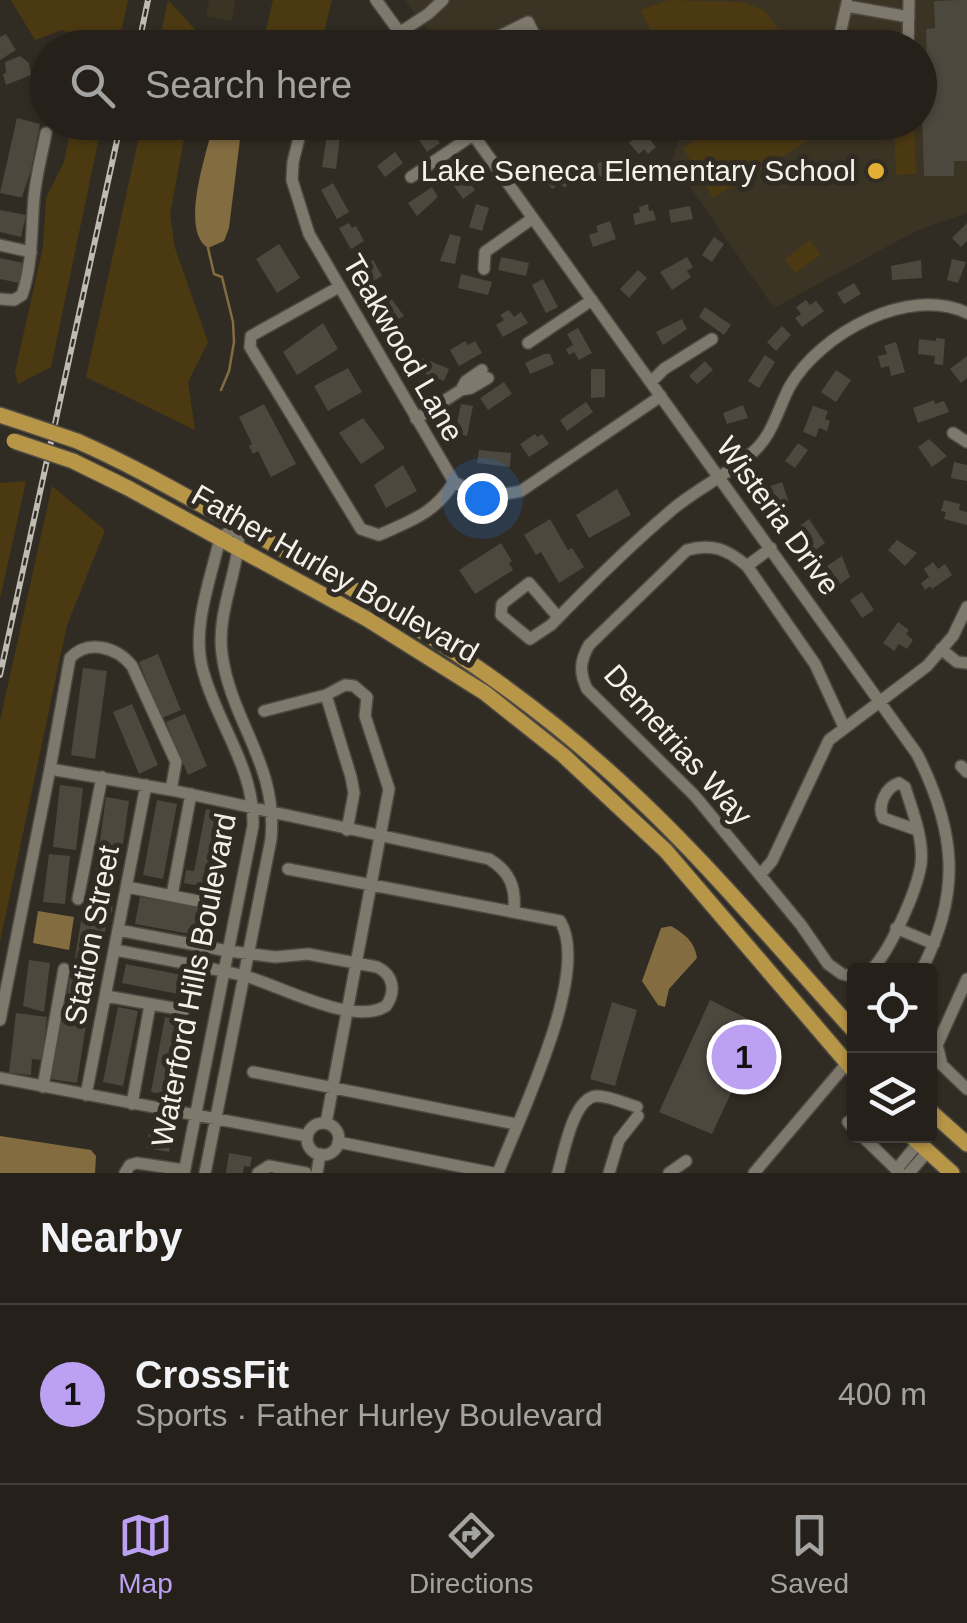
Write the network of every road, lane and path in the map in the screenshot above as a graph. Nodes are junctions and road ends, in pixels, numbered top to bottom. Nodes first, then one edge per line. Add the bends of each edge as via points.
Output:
1 (376, 0) edge
2 (444, 0) edge
3 (909, 0) edge
4 (847, 3) edge
5 (909, 17) junction
6 (398, 30) edge
7 (403, 30) edge
8 (512, 30) edge
9 (532, 30) edge
10 (841, 30) edge
11 (909, 30) edge
12 (45, 140) edge
13 (299, 140) edge
14 (467, 140) edge
15 (476, 140) edge
16 (411, 177) dead end
17 (533, 218) junction
18 (0, 245) edge
19 (31, 252) junction
20 (484, 268) dead end
21 (339, 287) junction
22 (0, 299) edge
23 (592, 300) junction
24 (967, 313) edge
25 (712, 338) dead end
26 (528, 342) dead end
27 (485, 374) dead end
28 (651, 382) junction
29 (661, 396) junction
30 (0, 415) edge
31 (416, 419) junction
32 (953, 434) dead end
33 (7, 439) edge
34 (967, 442) edge
35 (718, 476) junction
36 (454, 482) junction
37 (239, 525) junction
38 (220, 538) junction
39 (770, 548) junction
40 (240, 549) junction
41 (747, 566) junction
42 (967, 607) edge
43 (558, 617) junction
44 (941, 649) junction
45 (967, 663) edge
46 (326, 695) junction
47 (881, 702) junction
48 (264, 712) dead end
49 (844, 727) junction
50 (50, 769) junction
51 (102, 777) junction
52 (146, 785) junction
53 (171, 790) junction
54 (191, 794) junction
55 (254, 809) junction
56 (273, 814) junction
57 (347, 830) junction
58 (917, 830) dead end
59 (381, 838) junction
60 (288, 870) dead end
61 (760, 875) junction
62 (951, 879) junction
63 (966, 880) edge
64 (373, 884) junction
65 (127, 887) junction
66 (172, 896) junction
67 (78, 900) dead end
68 (208, 902) dead end
69 (514, 910) junction
70 (896, 928) junction
71 (118, 930) junction
72 (934, 944) junction
73 (115, 950) junction
74 (228, 950) junction
75 (249, 954) junction
76 (358, 963) junction
77 (877, 963) edge
78 (924, 963) edge
79 (64, 969) dead end
80 (224, 972) junction
81 (847, 975) edge
82 (244, 976) junction
83 (967, 979) edge
84 (106, 996) junction
85 (150, 1005) junction
86 (348, 1008) junction
87 (184, 1010) dead end
88 (0, 1020) edge
89 (847, 1023) edge
90 (847, 1057) edge
91 (847, 1069) edge
92 (253, 1072) dead end
93 (0, 1078) edge
94 (43, 1087) junction
95 (333, 1088) junction
96 (967, 1089) edge
97 (86, 1095) junction
98 (132, 1104) junction
99 (196, 1116) junction
100 (937, 1116) edge
101 (216, 1118) junction
102 (326, 1123) junction
103 (516, 1124) junction
104 (307, 1136) junction
105 (338, 1142) junction
106 (870, 1143) edge
107 (920, 1143) edge
108 (967, 1144) edge
109 (320, 1154) junction
110 (686, 1161) dead end
111 (184, 1172) edge
112 (901, 1172) edge
113 (126, 1173) edge
114 (205, 1173) edge
115 (258, 1173) edge
116 (306, 1173) edge
117 (317, 1173) edge
118 (496, 1173) edge
119 (558, 1173) edge
120 (609, 1173) edge
121 (669, 1173) edge
122 (754, 1173) edge
123 (952, 1173) edge

1 - 6 street
2 - 7 street
3 - 5 street
4 - 5 street
4 - 10 street
5 - 11 street
8 - 9 street via 528,22
12 - 19 street
13 - 21 street, Teakwood Lane via 296,199
14 - 16 street
15 - 17 street, Wisteria Drive
17 - 20 street via 485,252
17 - 23 street, Wisteria Drive
18 - 19 street
19 - 22 street via 22,295
21 - 31 street, Teakwood Lane
21 - 36 street via 251,336 250,347 361,528 380,535 441,503
23 - 26 street
23 - 28 street, Wisteria Drive
24 - 35 street via 904,308 833,341 791,385 764,442
25 - 28 street
27 - 31 street via 466,380
28 - 29 street, Wisteria Drive
29 - 35 street, Wisteria Drive
29 - 36 street, Teakwood Lane via 521,492 495,495
30 - 37 main road, Father Hurley Boulevard, bridge via 77,441
31 - 36 street, Teakwood Lane
32 - 34 street
33 - 38 main road, Father Hurley Boulevard, bridge via 73,462
35 - 39 street, Wisteria Drive
35 - 43 street via 674,508
37 - 38 street
37 - 40 street, Waterford Hills Boulevard
37 - 89 main road, Father Hurley Boulevard via 376,600 535,709 696,857
38 - 40 main road, Father Hurley Boulevard
38 - 55 street, Waterford Hills Boulevard via 202,617 202,665
39 - 41 street
39 - 47 street, Wisteria Drive
40 - 56 street, Waterford Hills Boulevard via 222,650 267,776
40 - 90 main road, Father Hurley Boulevard via 484,692 563,755 666,851
41 - 49 street via 815,664
41 - 61 street, Demetrias Way via 719,547 687,550 589,644 581,675
42 - 44 street
43 - 43 street via 530,640 501,615 502,604 529,583
44 - 45 street
44 - 47 street
46 - 48 street
46 - 57 street via 352,777
46 - 59 street via 344,685 367,697 366,716 389,789
47 - 49 street
47 - 62 street, Wisteria Drive via 932,784 944,818
49 - 61 street via 829,740
50 - 51 street
50 - 53 street via 70,658 92,645 124,656 132,666 176,762
50 - 88 street
51 - 52 street
51 - 67 street
52 - 53 street
52 - 65 street, Station Street
53 - 54 street
54 - 55 street
54 - 66 street
55 - 56 street
55 - 74 street, Waterford Hills Boulevard
56 - 57 street
56 - 75 street, Waterford Hills Boulevard
57 - 59 street
58 - 70 street via 921,863
59 - 64 street
59 - 69 street via 494,861 513,884
60 - 64 street
61 - 81 street, Demetrias Way via 828,964
62 - 63 street
62 - 72 street, Wisteria Drive
64 - 69 street
64 - 76 street
65 - 66 street
65 - 71 street, Station Street
66 - 68 street
69 - 103 street via 560,921 568,934 551,1038
70 - 72 street
70 - 77 street
71 - 73 street, Station Street
71 - 74 street
72 - 78 street, Wisteria Drive
73 - 80 street
73 - 84 street, Station Street
74 - 75 street
74 - 80 street, Waterford Hills Boulevard
75 - 76 street
75 - 82 street, Waterford Hills Boulevard
76 - 86 street
76 - 86 street via 386,972 392,995 374,1012
79 - 94 street
80 - 82 street
80 - 99 street, Waterford Hills Boulevard
82 - 86 street via 304,1000
82 - 101 street, Waterford Hills Boulevard
83 - 96 street via 937,1045 942,1064
84 - 85 street
84 - 97 street, Station Street
85 - 87 street
85 - 98 street
86 - 95 street
91 - 122 street
92 - 95 street
93 - 94 street
94 - 97 street
95 - 102 street
95 - 103 street
97 - 98 street
98 - 99 street
99 - 101 street
99 - 111 street, Waterford Hills Boulevard
100 - 108 main road
101 - 104 street
101 - 114 street, Waterford Hills Boulevard
102 - 104 street
102 - 105 street
103 - 118 street
104 - 109 street
105 - 109 street
105 - 118 street
106 - 112 street
107 - 112 street
107 - 123 main road
109 - 117 street
110 - 121 street
111 - 113 street via 137,1163
115 - 116 street via 276,1166
119 - 120 street via 578,1106 600,1096 637,1111

